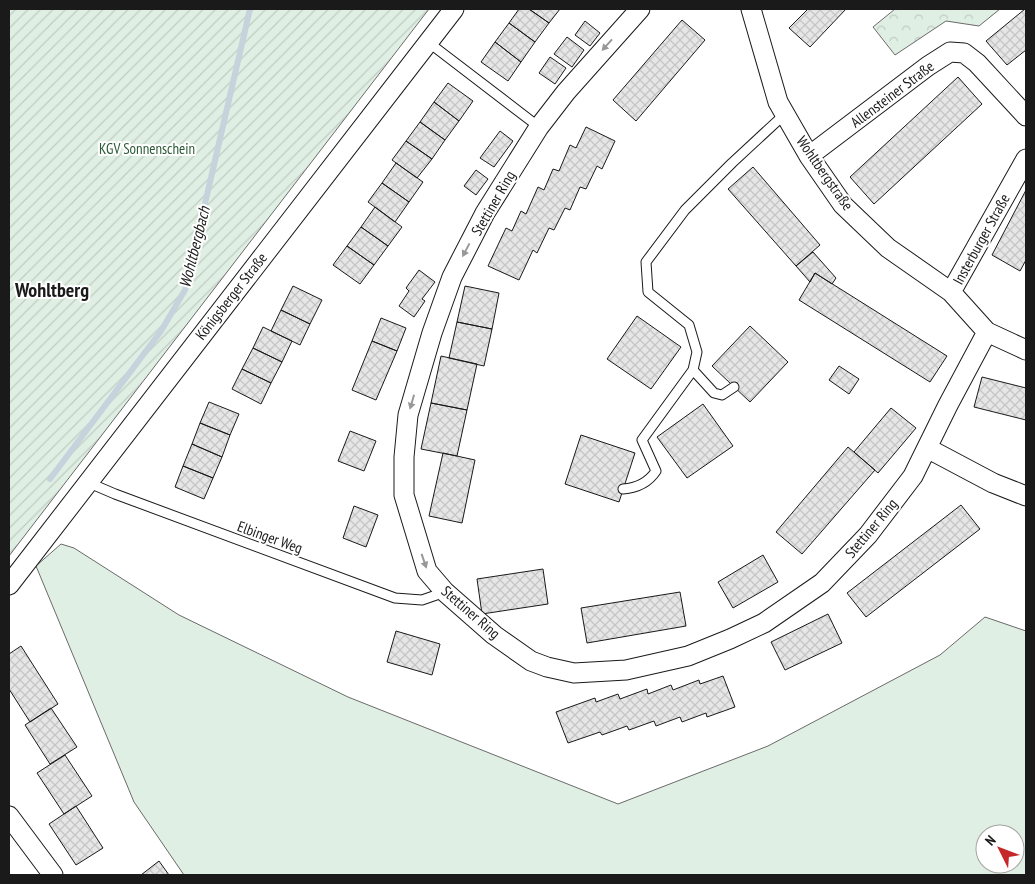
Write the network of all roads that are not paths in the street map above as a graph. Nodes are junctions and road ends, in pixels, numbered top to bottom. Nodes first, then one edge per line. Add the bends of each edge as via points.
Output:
1 (454, 9) edge
2 (640, 9) edge
3 (752, 9) edge
4 (428, 42) junction
5 (786, 113) junction
6 (1026, 116) edge
7 (539, 127) junction
8 (809, 156) junction
9 (1026, 159) edge
10 (951, 292) junction
11 (987, 332) junction
12 (1026, 350) edge
13 (693, 370) junction
14 (734, 387) dead end
15 (927, 448) junction
16 (87, 482) junction
17 (623, 489) dead end
18 (1026, 496) edge
19 (9, 585) edge
20 (445, 592) junction
21 (9, 816) edge
22 (53, 875) edge

1 - 4 street, Königsberger Straße
2 -> 7 street, Stettiner Ring
3 - 5 street, Wohltbergstraße via 778,102
4 - 7 lane
4 - 16 street, Königsberger Straße
5 - 8 street, Wohltbergstraße
5 - 13 lane via 685,210 646,262 648,292 690,326 698,352
6 - 8 street, Allensteiner Straße via 977,63 964,53 950,52
7 -> 20 street, Stettiner Ring via 486,213 452,277 408,415 404,495 427,571
8 - 10 street, Wohltbergstraße via 844,205 888,248
9 - 10 street, Insterburger Straße
10 - 11 street, Wohltbergstraße
11 - 12 street, Wohltbergstraße
11 - 15 street, Stettiner Ring
13 - 14 lane via 714,393 722,395
13 - 17 lane via 642,440 656,471 651,479 634,488
15 - 18 street via 993,483
15 - 20 street, Stettiner Ring via 913,476 868,535 822,583 764,623 688,656 626,670 574,673 547,667 531,661 494,635
16 - 19 street, Königsberger Straße
16 - 20 lane, Elbinger Weg via 395,598 422,600
21 - 22 street

